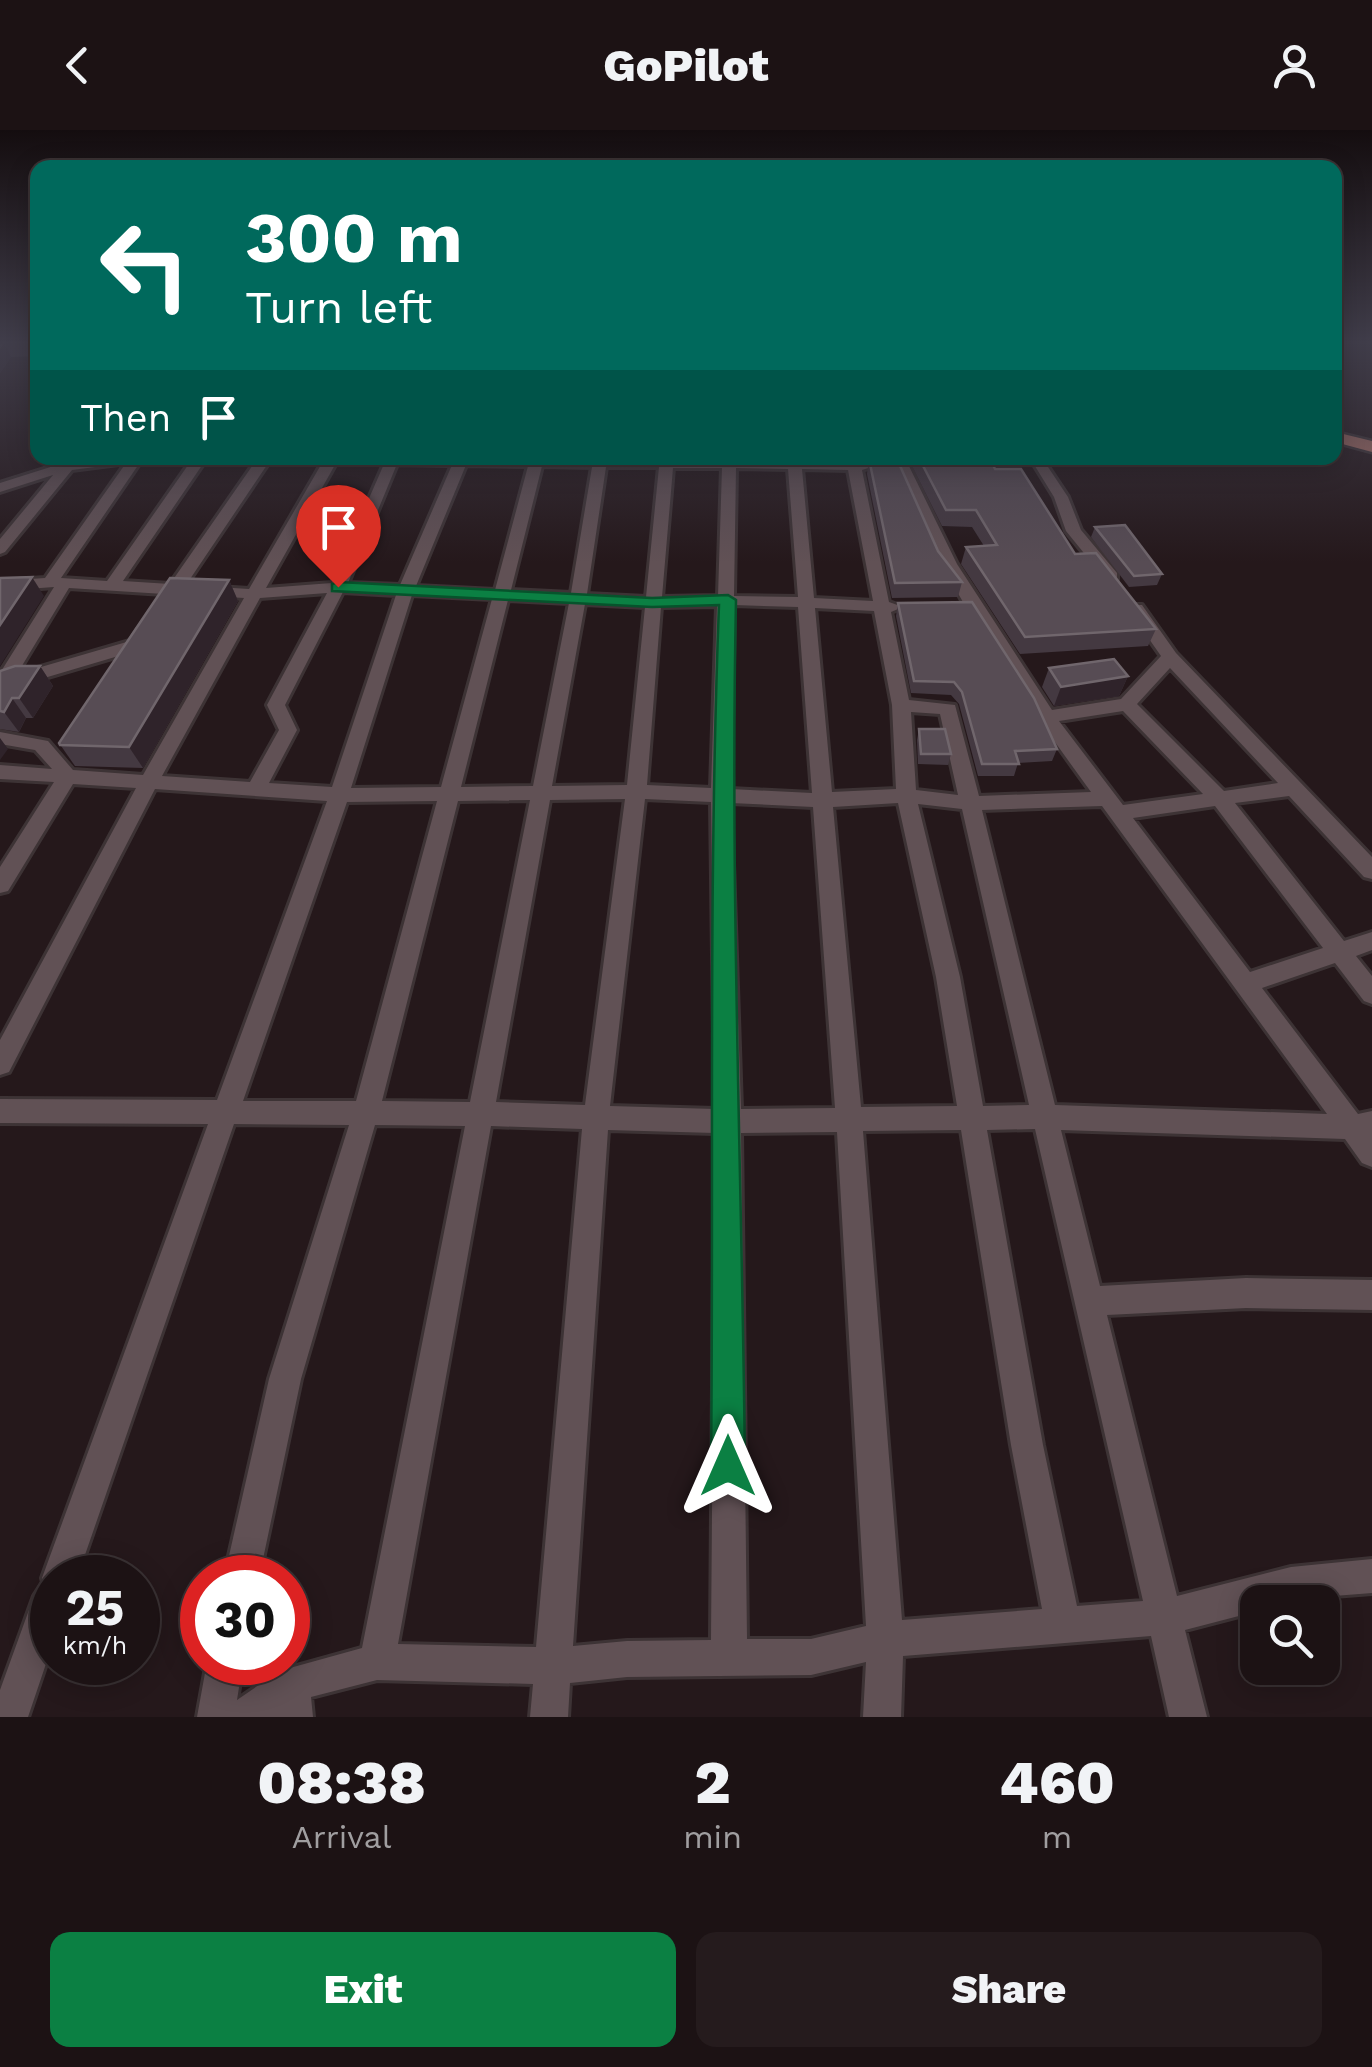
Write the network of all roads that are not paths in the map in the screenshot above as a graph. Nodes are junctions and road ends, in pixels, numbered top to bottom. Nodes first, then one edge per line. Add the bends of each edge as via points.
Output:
1 (1342, 439) edge
2 (1372, 447) edge
3 (76, 465) edge
4 (130, 465) edge
5 (195, 465) edge
6 (260, 465) edge
7 (328, 465) edge
8 (390, 465) edge
9 (459, 465) edge
10 (534, 465) edge
11 (599, 465) edge
12 (666, 465) edge
13 (729, 465) edge
14 (794, 465) edge
15 (855, 465) edge
16 (901, 465) edge
17 (1040, 465) edge
18 (68, 466) junction
19 (0, 488) edge
20 (0, 549) edge
21 (56, 584) junction
22 (0, 586) edge
23 (111, 587) junction
24 (338, 587) junction
25 (406, 590) junction
26 (173, 592) junction
27 (254, 594) junction
28 (500, 596) junction
29 (578, 598) junction
30 (728, 600) junction
31 (652, 602) junction
32 (806, 602) junction
33 (919, 607) edge
34 (882, 608) junction
35 (1170, 658) junction
36 (1, 686) edge
37 (1127, 704) junction
38 (901, 705) junction
39 (1046, 717) junction
40 (0, 738) edge
41 (0, 772) edge
42 (67, 777) junction
43 (150, 783) junction
44 (1293, 788) junction
45 (256, 790) junction
46 (540, 792) junction
47 (636, 792) junction
48 (448, 793) junction
49 (339, 795) junction
50 (906, 796) junction
51 (722, 798) junction
52 (820, 800) junction
53 (1222, 801) junction
54 (970, 803) junction
55 (1112, 806) junction
56 (1372, 872) edge
57 (0, 885) edge
58 (1372, 942) edge
59 (1340, 953) junction
60 (1244, 984) junction
61 (1372, 994) edge
62 (0, 1064) edge
63 (0, 1111) edge
64 (226, 1113) junction
65 (366, 1114) junction
66 (480, 1114) junction
67 (596, 1117) junction
68 (1045, 1117) junction
69 (849, 1120) junction
70 (970, 1121) junction
71 (728, 1122) junction
72 (1363, 1125) edge
73 (1372, 1154) edge
74 (1372, 1295) edge
75 (1090, 1301) junction
76 (67, 1555) edge
77 (247, 1555) edge
78 (1372, 1576) edge
79 (1165, 1617) junction
80 (1063, 1625) junction
81 (885, 1639) junction
82 (30, 1658) edge
83 (729, 1658) junction
84 (377, 1662) junction
85 (555, 1666) junction
86 (221, 1685) edge
87 (293, 1700) edge
88 (9, 1717) edge
89 (216, 1717) edge
90 (245, 1717) edge
91 (548, 1717) edge
92 (882, 1717) edge
93 (1188, 1717) edge

1 - 2 main road
3 - 18 street
4 - 21 street
5 - 23 street
6 - 26 street
7 - 27 street
8 - 24 street
9 - 25 street
10 - 28 street
11 - 29 street
12 - 31 street
13 - 30 street
14 - 32 street
15 - 34 street
16 - 39 street via 964,606
17 - 35 street via 1074,530
18 - 19 street
18 - 20 street
21 - 22 street
21 - 23 street
21 - 36 street
23 - 26 street
24 - 25 street
24 - 27 street
24 - 45 street via 276,704 288,730
25 - 28 street
25 - 49 street
26 - 27 street
26 - 36 street via 136,645
27 - 43 street
28 - 29 street
28 - 48 street
29 - 31 street
29 - 46 street
30 - 31 street
30 - 32 street
30 - 51 street
31 - 47 street
32 - 34 street
32 - 52 street
33 - 34 street
34 - 38 street
35 - 37 street
35 - 44 street
37 - 39 street
37 - 53 street
38 - 50 street
38 - 54 street via 948,708
39 - 55 street
40 - 42 street via 45,746
41 - 42 street
42 - 43 street
42 - 57 street
43 - 45 street
43 - 62 street
44 - 53 street
44 - 56 street
45 - 49 street
46 - 47 street
46 - 48 street
46 - 66 street
47 - 51 street
47 - 67 street
48 - 49 street
48 - 65 street
49 - 64 street
50 - 52 street
50 - 54 street
50 - 70 street via 948,977
51 - 52 street
51 - 71 street
52 - 69 street
53 - 55 street
53 - 59 street
54 - 55 street
54 - 68 street
55 - 60 street
58 - 59 street
59 - 60 street
59 - 61 street
60 - 72 street
63 - 64 street
64 - 65 street
64 - 76 street
65 - 66 street
65 - 77 street via 285,1379
66 - 67 street
66 - 84 street
67 - 71 street
67 - 85 street
68 - 70 street
68 - 72 street
68 - 75 street
69 - 70 street
69 - 71 street
69 - 81 street
70 - 80 street
71 - 83 street
72 - 73 street
74 - 75 street
75 - 79 street
78 - 79 street via 1291,1586
79 - 80 street
79 - 93 street
80 - 81 street
81 - 83 street via 811,1657
81 - 92 street
82 - 88 street
83 - 85 street
84 - 85 street
84 - 87 street
85 - 91 street
86 - 89 street
87 - 90 street

